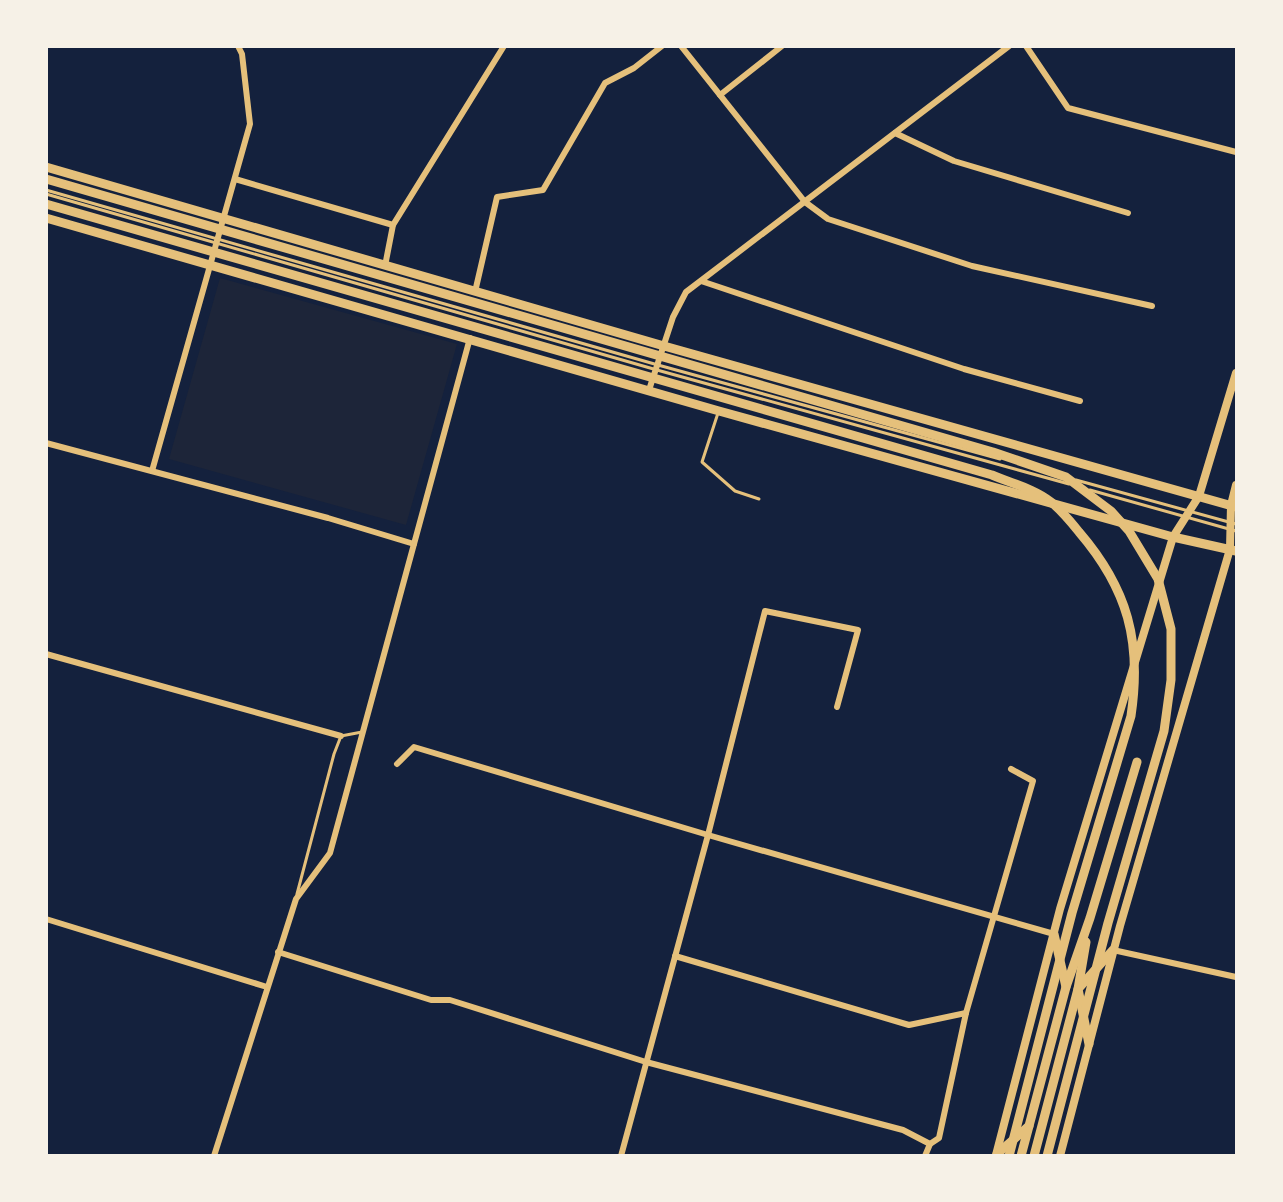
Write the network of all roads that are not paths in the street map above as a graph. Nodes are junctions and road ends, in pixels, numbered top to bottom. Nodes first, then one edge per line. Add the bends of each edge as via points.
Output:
1 (238, 46) edge
2 (504, 46) edge
3 (662, 46) edge
4 (681, 46) edge
5 (782, 46) edge
6 (1009, 46) edge
7 (1026, 46) edge
8 (720, 95) junction
9 (896, 133) junction
10 (1236, 152) edge
11 (46, 167) edge
12 (46, 179) edge
13 (235, 179) junction
14 (46, 192) edge
15 (806, 202) junction
16 (46, 204) edge
17 (1128, 213) dead end
18 (46, 218) edge
19 (223, 218) junction
20 (393, 225) junction
21 (216, 241) junction
22 (209, 263) junction
23 (385, 266) junction
24 (701, 281) junction
25 (475, 292) junction
26 (1152, 306) dead end
27 (470, 338) junction
28 (664, 346) junction
29 (657, 367) junction
30 (1236, 373) edge
31 (649, 390) junction
32 (1080, 401) dead end
33 (719, 411) junction
34 (46, 443) edge
35 (152, 471) junction
36 (1236, 485) edge
37 (1199, 496) junction
38 (759, 499) dead end
39 (1233, 506) edge
40 (1188, 514) junction
41 (1233, 527) edge
42 (1173, 537) junction
43 (414, 544) junction
44 (1233, 550) edge
45 (46, 654) edge
46 (837, 707) dead end
47 (363, 732) junction
48 (341, 736) junction
49 (1137, 762) dead end
50 (397, 764) dead end
51 (1011, 769) dead end
52 (708, 835) junction
53 (296, 899) junction
54 (994, 917) junction
55 (1090, 918) junction
56 (46, 919) edge
57 (1054, 934) junction
58 (1113, 950) junction
59 (278, 952) junction
60 (675, 956) junction
61 (1236, 977) edge
62 (267, 987) junction
63 (1066, 987) junction
64 (1078, 989) junction
65 (966, 1013) junction
66 (1089, 1044) junction
67 (646, 1062) junction
68 (1029, 1126) junction
69 (930, 1144) junction
70 (214, 1155) edge
71 (621, 1155) edge
72 (925, 1155) edge
73 (997, 1155) edge
74 (1009, 1155) edge
75 (1021, 1155) edge
76 (1034, 1155) edge
77 (1047, 1155) edge
78 (1060, 1155) edge

1 - 13 street via 250,124
2 - 20 street
3 - 25 street via 634,68 605,83 543,190 497,197
4 - 8 street
5 - 8 street
6 - 9 street
7 - 10 street via 1068,108
8 - 15 street
9 - 15 street
9 - 17 street via 954,161
11 - 19 main road
12 - 77 main road via 1011,457 1066,477 1111,511 1129,531 1158,579 1171,629 1171,680 1164,731
13 - 19 street
13 - 20 street
14 - 21 lane
15 - 24 street
15 - 26 street via 828,219 972,266
16 - 74 main road via 981,472 1050,501 1092,546 1116,583 1130,626 1135,691
18 - 22 main road
19 - 21 street
19 - 23 main road
20 - 23 street
21 - 22 street
21 - 29 lane
22 - 27 main road
22 - 35 street
23 - 25 main road
24 - 28 street via 686,292
24 - 32 street via 964,369
25 - 28 main road
27 - 31 main road
27 - 43 street
28 - 29 street
28 - 37 main road
29 - 31 street
29 - 40 lane
29 - 40 lane
30 - 37 main road
31 - 33 main road
33 - 38 lane via 702,462 735,491
33 - 42 main road
34 - 35 street
35 - 43 street
36 - 39 main road
37 - 39 main road
37 - 40 main road
39 - 41 main road
40 - 41 lane
40 - 41 lane
40 - 42 main road
41 - 44 main road
42 - 44 main road
42 - 57 main road
43 - 47 street
44 - 58 main road
45 - 48 street
46 - 52 street via 858,630 765,611
47 - 48 lane
47 - 53 street via 330,853
48 - 53 lane
49 - 55 main road
50 - 52 street via 414,747
51 - 54 street via 1033,781
52 - 54 street
52 - 60 street
53 - 59 street
54 - 57 street
54 - 65 street
55 - 63 main road
55 - 64 main road
56 - 62 street
57 - 63 main road
57 - 73 main road
58 - 61 street
58 - 64 main road
58 - 66 main road
59 - 62 street
59 - 67 street via 431,1000 450,1000
60 - 65 street via 909,1025
60 - 67 street
62 - 70 street
63 - 68 main road
64 - 66 main road
64 - 76 main road
65 - 69 street via 939,1138
66 - 78 main road
67 - 69 street via 903,1130
67 - 71 street
68 - 73 main road
68 - 75 main road
69 - 72 street

